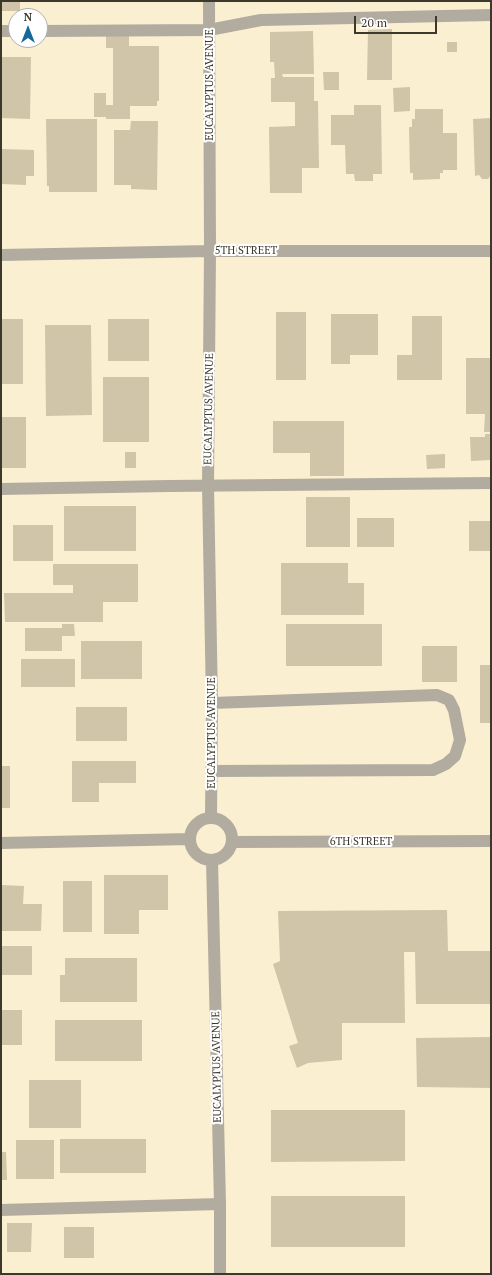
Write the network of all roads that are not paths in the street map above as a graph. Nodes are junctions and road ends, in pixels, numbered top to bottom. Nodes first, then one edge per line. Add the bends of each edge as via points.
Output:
1 (209, 1) edge
2 (491, 15) edge
3 (209, 30) junction
4 (48, 31) edge
5 (210, 250) junction
6 (491, 250) edge
7 (1, 255) edge
8 (491, 483) edge
9 (208, 486) junction
10 (1, 490) edge
11 (212, 703) junction
12 (212, 771) junction
13 (211, 818) junction
14 (190, 840) junction
15 (491, 841) edge
16 (232, 842) junction
17 (1, 843) edge
18 (212, 860) junction
19 (220, 1204) junction
20 (1, 1210) edge
21 (220, 1274) edge

1 - 3 street, EUCALYPTUS AVENUE
2 - 3 street via 262,20
3 - 4 street
3 - 5 street, EUCALYPTUS AVENUE
5 - 6 street, 5TH STREET
5 - 7 street, 5TH STREET
5 - 9 street, EUCALYPTUS AVENUE
8 - 9 street
9 - 10 street
9 - 11 street, EUCALYPTUS AVENUE
11 - 12 street, EUCALYPTUS AVENUE
11 - 12 street via 436,695 449,700 454,710 460,740 455,756 434,770
12 - 13 street, EUCALYPTUS AVENUE
13 - 14 street via 198,822
13 - 16 street via 229,828
14 - 17 street
14 - 18 street via 194,852 199,857
15 - 16 street, 6TH STREET
16 - 18 street via 225,855
18 - 19 street, EUCALYPTUS AVENUE
19 - 20 street
19 - 21 street, EUCALYPTUS AVENUE

